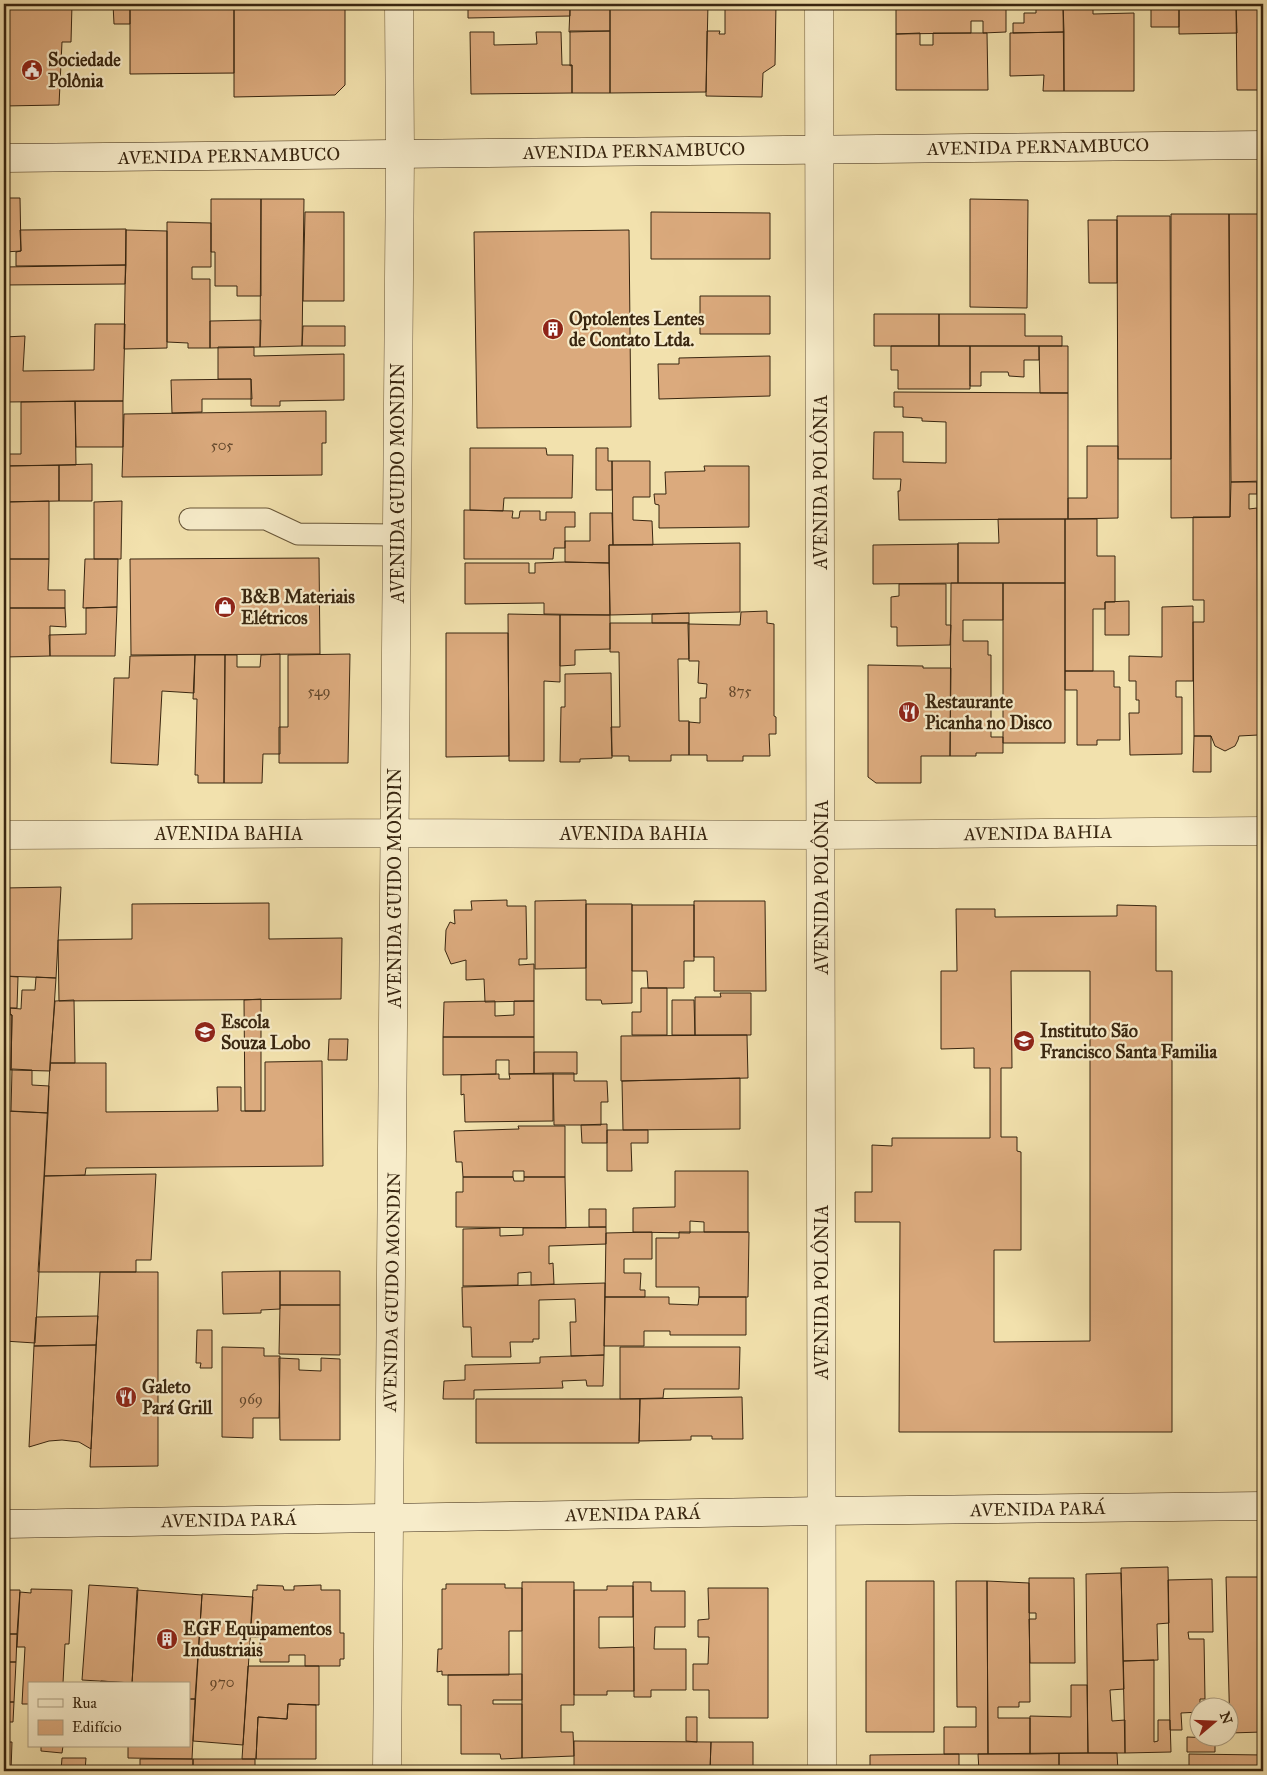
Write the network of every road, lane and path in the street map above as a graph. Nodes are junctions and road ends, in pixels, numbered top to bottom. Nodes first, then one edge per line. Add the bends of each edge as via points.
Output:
1 (398, 4) edge
2 (819, 4) edge
3 (1263, 145) edge
4 (820, 150) junction
5 (400, 154) junction
6 (4, 158) edge
7 (190, 519) dead end
8 (397, 534) junction
9 (1263, 831) edge
10 (396, 833) junction
11 (4, 835) edge
12 (822, 835) junction
13 (1263, 1506) edge
14 (822, 1511) junction
15 (390, 1518) junction
16 (4, 1524) edge
17 (388, 1771) edge
18 (822, 1771) edge

1 - 5 street, AVENIDA GUIDO MONDIN
2 - 4 street, AVENIDA POLÔNIA
3 - 4 street, AVENIDA PERNAMBUCO
4 - 5 street, AVENIDA PERNAMBUCO
4 - 12 street, AVENIDA POLÔNIA
5 - 6 street, AVENIDA PERNAMBUCO
5 - 8 street, AVENIDA GUIDO MONDIN
7 - 8 lane via 266,519 298,534
8 - 10 street, AVENIDA GUIDO MONDIN
9 - 12 street, AVENIDA BAHIA
10 - 11 street, AVENIDA BAHIA
10 - 12 street, AVENIDA BAHIA
10 - 15 street, AVENIDA GUIDO MONDIN
12 - 14 street, AVENIDA POLÔNIA
13 - 14 street, AVENIDA PARÁ
14 - 15 street, AVENIDA PARÁ
14 - 18 street, AVENIDA POLÔNIA
15 - 16 street, AVENIDA PARÁ
15 - 17 street, AVENIDA GUIDO MONDIN

